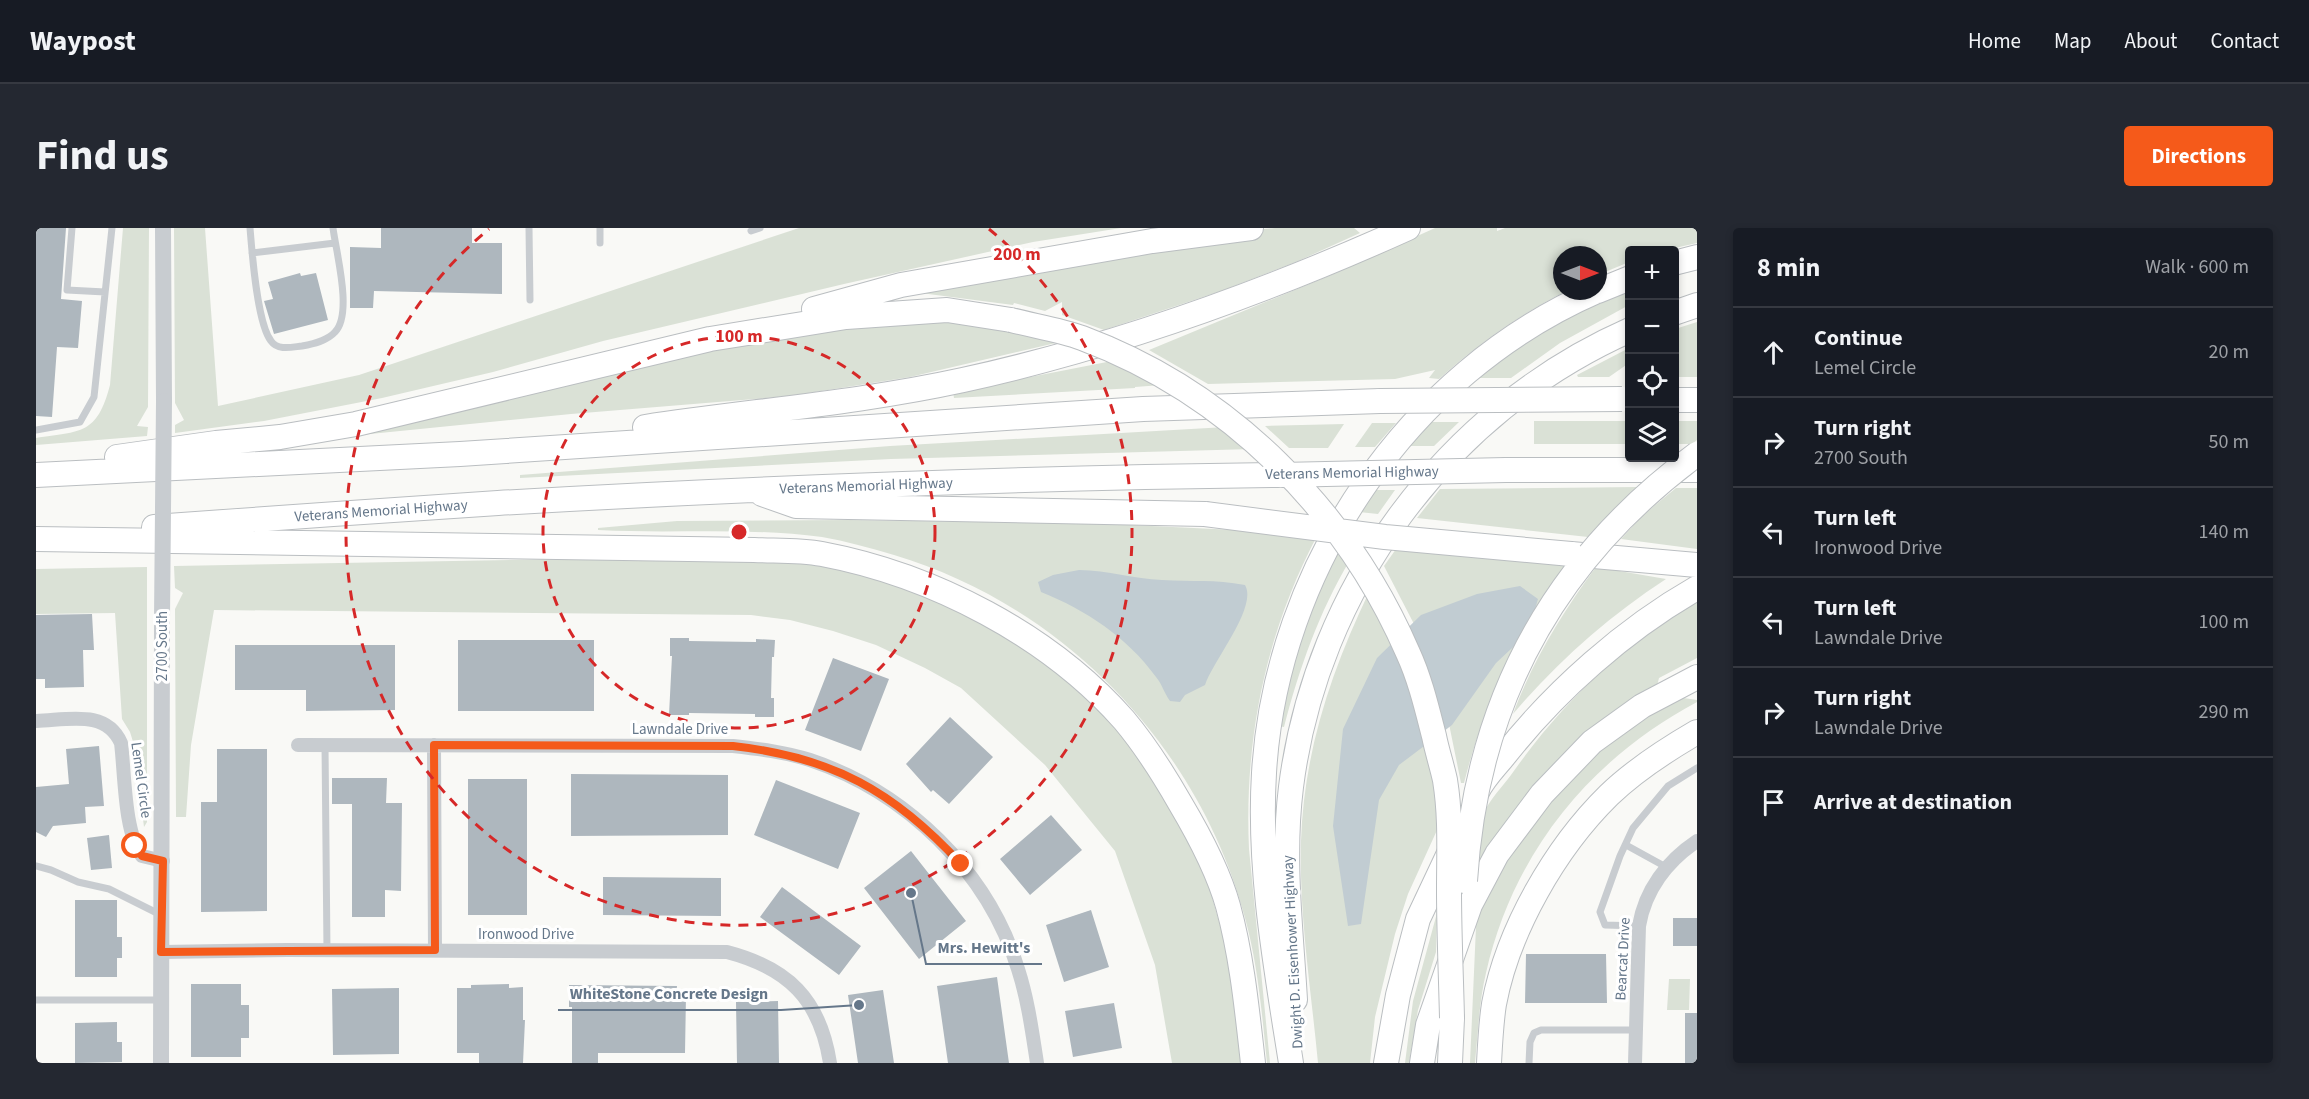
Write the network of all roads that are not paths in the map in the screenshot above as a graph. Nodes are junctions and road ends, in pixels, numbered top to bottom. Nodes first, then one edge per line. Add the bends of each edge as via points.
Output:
1 (72, 228) edge
2 (112, 228) edge
3 (163, 228) edge
4 (250, 228) edge
5 (333, 228) edge
6 (529, 228) edge
7 (600, 228) edge
8 (760, 228) edge
9 (1251, 228) edge
10 (1408, 228) edge
11 (751, 231) dead end
12 (335, 243) junction
13 (600, 243) dead end
14 (252, 253) junction
15 (1697, 257) edge
16 (1679, 262) edge
17 (1625, 280) edge
18 (1607, 287) edge
19 (105, 292) junction
20 (530, 300) dead end
21 (1580, 300) edge
22 (1697, 305) edge
23 (1679, 311) edge
24 (1625, 332) edge
25 (710, 339) junction
26 (1625, 399) edge
27 (1679, 400) edge
28 (1697, 400) edge
29 (36, 430) edge
30 (460, 454) junction
31 (1697, 454) edge
32 (36, 469) edge
33 (1697, 470) edge
34 (36, 475) edge
35 (752, 490) junction
36 (36, 537) edge
37 (1696, 571) edge
38 (1697, 677) edge
39 (36, 721) edge
40 (1697, 732) edge
41 (325, 744) junction
42 (292, 745) dead end
43 (434, 745) junction
44 (1697, 768) edge
45 (1697, 841) edge
46 (1626, 845) junction
47 (163, 861) junction
48 (36, 866) edge
49 (1666, 867) junction
50 (161, 915) junction
51 (1639, 926) junction
52 (435, 950) junction
53 (327, 951) junction
54 (161, 952) junction
55 (36, 1000) edge
56 (161, 1000) junction
57 (1452, 1018) junction
58 (1636, 1030) junction
59 (161, 1063) edge
60 (830, 1063) edge
61 (1037, 1063) edge
62 (1253, 1063) edge
63 (1291, 1063) edge
64 (1299, 1063) edge
65 (1386, 1063) edge
66 (1422, 1063) edge
67 (1450, 1063) edge
68 (1489, 1063) edge
69 (1529, 1063) edge
70 (1635, 1063) edge

1 - 19 lane via 67,290
2 - 19 lane
3 - 47 street, 2700 South, bridge
4 - 14 lane
5 - 12 lane
6 - 20 lane
7 - 13 lane
8 - 11 lane
9 - 25 highway via 1152,241 901,285
10 - 30 highway via 1212,309 1145,332 1009,369 870,397
12 - 14 lane
12 - 14 lane via 344,302 342,321 335,332 315,344 287,348 271,342 263,320
15 - 16 highway
17 - 18 highway
19 - 29 lane via 94,397 80,422
21 - 63 highway via 1491,353 1406,431 1340,523 1298,612 1269,725 1263,818 1275,961
22 - 23 highway
24 - 64 highway, Dwight D. Eisenhower Highway via 1543,379 1483,424 1449,456 1378,547 1334,631 1304,720 1288,812 1287,891
25 - 32 highway via 356,424
25 - 57 highway, bridge via 846,317 947,310 1011,320 1081,337 1155,370 1240,429 1283,467 1318,506 1383,601 1409,655 1428,712 1445,780 1450,840
26 - 30 highway, bridge via 1250,405 1002,417
27 - 28 highway
30 - 34 highway
31 - 57 highway, bridge via 1642,498 1592,550 1549,609 1514,673 1488,740 1472,810
33 - 35 highway, Veterans Memorial Highway, bridge via 1059,479
35 - 36 highway, Veterans Memorial Highway via 495,503
35 - 37 highway, bridge via 796,506 1205,514
36 - 62 highway via 754,550 820,554 930,585 1030,639 1082,679 1124,721 1167,779 1201,837 1228,904 1243,977
37 - 65 highway via 1665,607 1590,666 1528,725 1479,788 1418,919 1398,995
38 - 66 highway, bridge via 1642,706 1592,742 1542,794 1497,855 1470,905 1428,1025
39 - 47 street, Lemel Circle via 94,719 116,732 121,743 135,846 142,856
40 - 68 highway via 1639,769 1609,795 1581,824 1557,860 1531,902 1509,954 1494,1004
41 - 42 street, Lawndale Drive
41 - 43 street, Lawndale Drive
41 - 53 lane
43 - 52 street
43 - 61 street, Lawndale Drive via 733,746 808,760 869,785 938,838 982,892 1000,922 1018,968
44 - 46 lane via 1668,786 1633,828
45 - 49 street, Bearcat Drive
46 - 49 lane
46 - 51 lane via 1600,912 1605,924
47 - 50 street, 2700 South
48 - 50 lane via 109,890
49 - 51 street, Bearcat Drive via 1646,899
50 - 54 street, 2700 South
51 - 58 street, Bearcat Drive
52 - 53 street, Ironwood Drive
52 - 60 street, Ironwood Drive via 694,951 727,952 753,959 778,972 808,1001 819,1022
53 - 54 street, Ironwood Drive
54 - 56 street, 2700 South
55 - 56 lane
56 - 59 street, 2700 South
57 - 67 highway
58 - 69 lane via 1541,1030 1534,1033 1530,1042
58 - 70 street, Bearcat Drive

